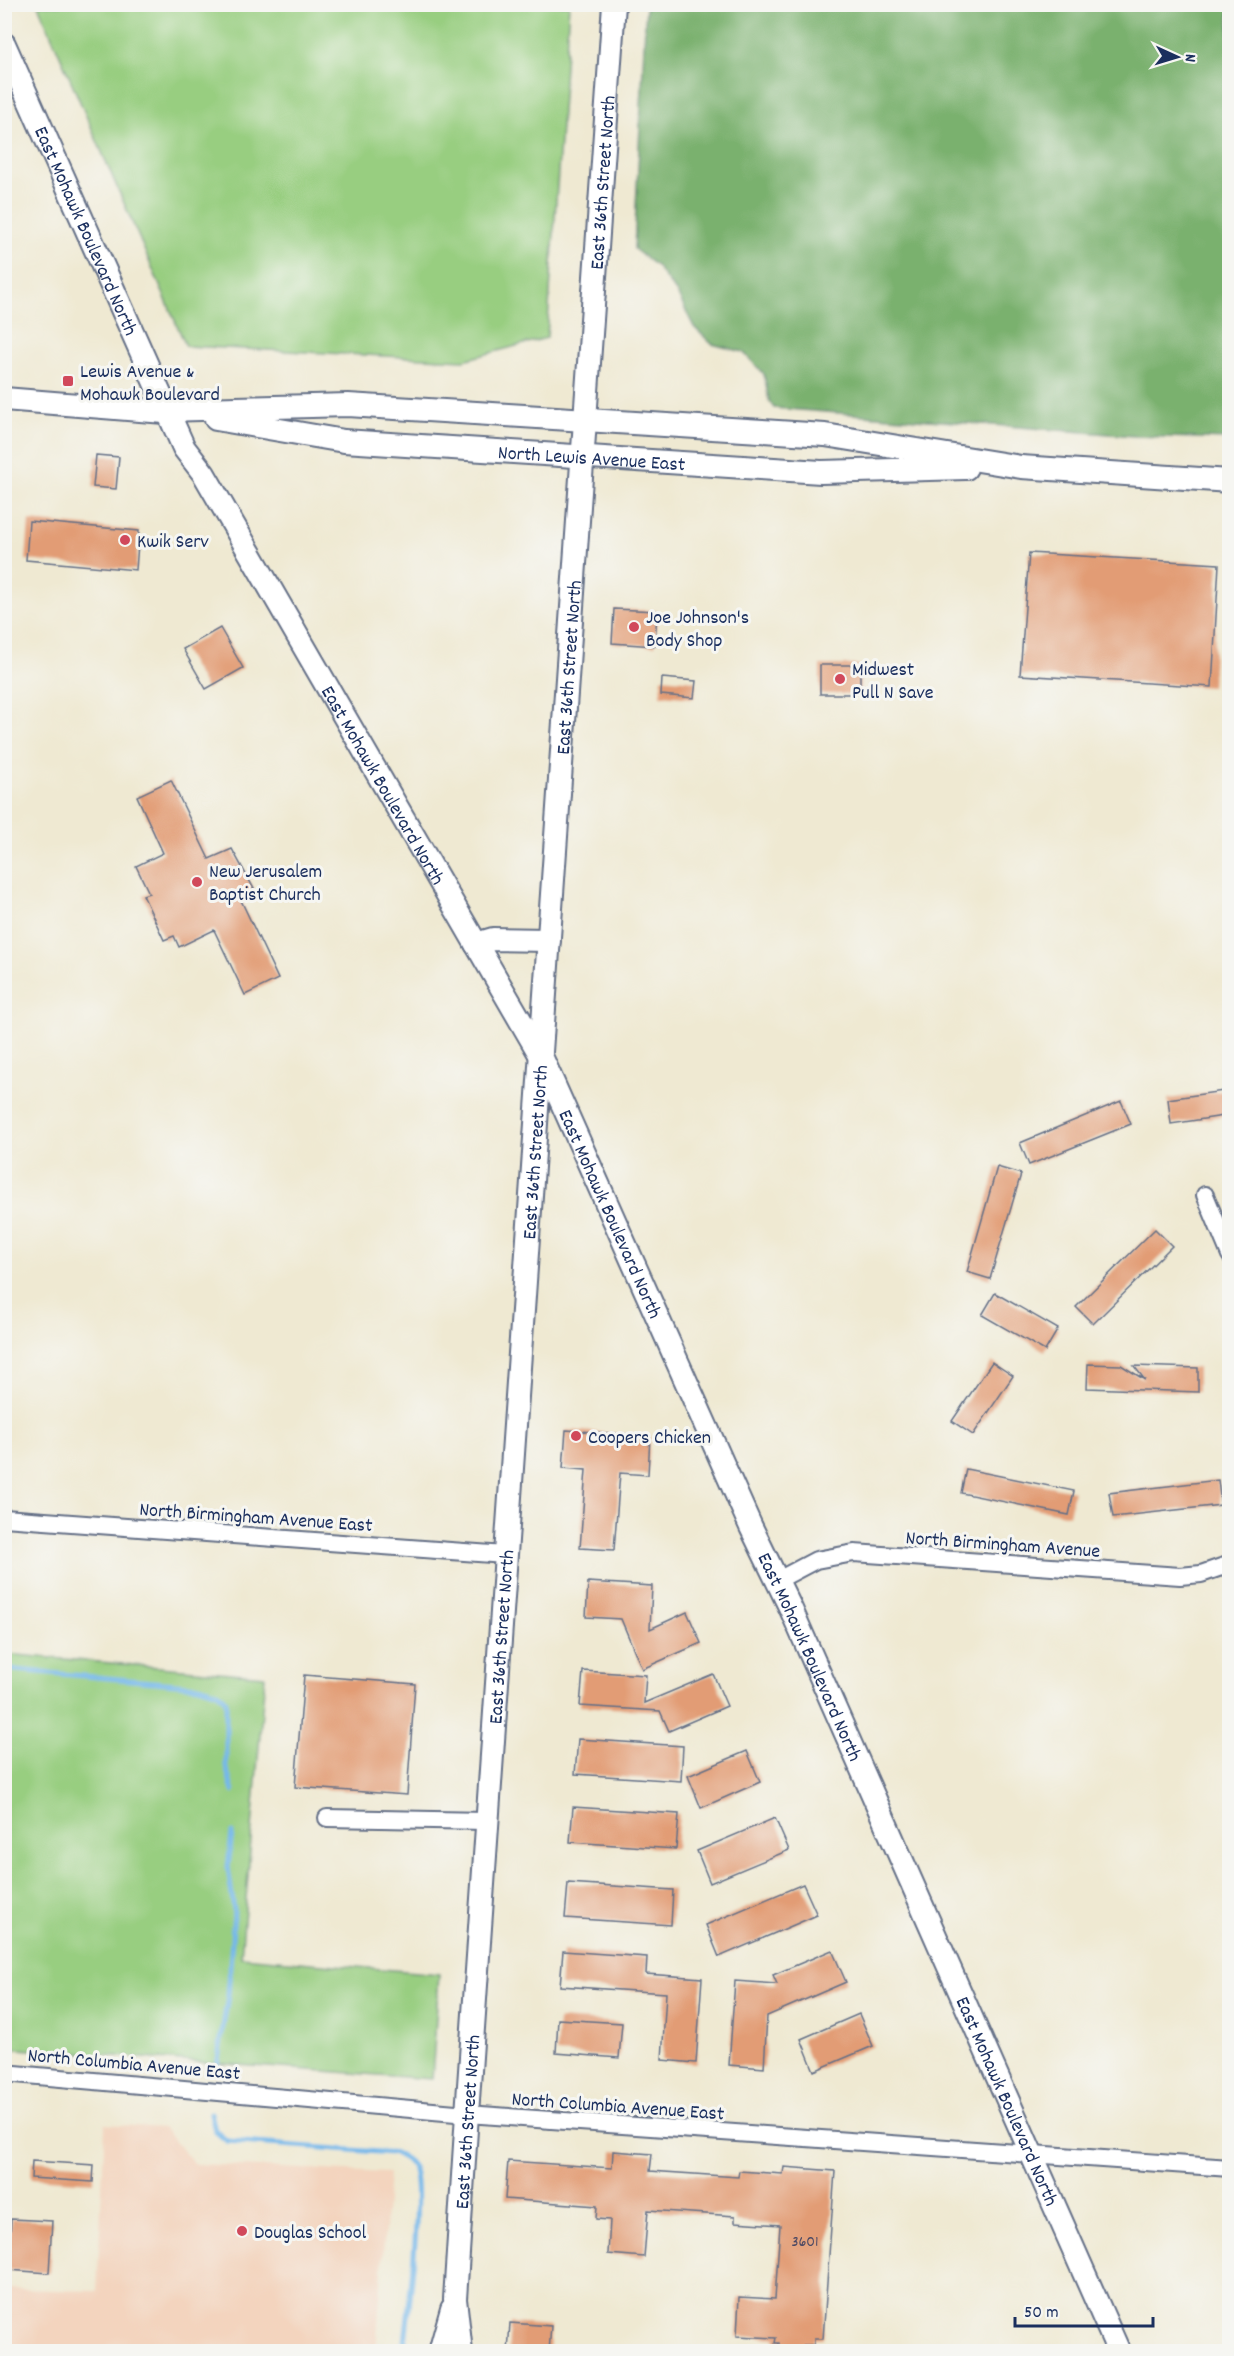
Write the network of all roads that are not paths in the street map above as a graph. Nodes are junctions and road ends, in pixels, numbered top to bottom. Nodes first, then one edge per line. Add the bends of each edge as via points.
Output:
1 (614, 4) edge
2 (4, 44) edge
3 (4, 399) edge
4 (165, 410) junction
5 (586, 420) junction
6 (584, 456) junction
7 (1021, 466) junction
8 (1230, 481) edge
9 (549, 940) junction
10 (476, 944) junction
11 (541, 1056) junction
12 (1205, 1195) dead end
13 (1230, 1255) edge
14 (4, 1518) edge
15 (505, 1555) junction
16 (1230, 1564) edge
17 (778, 1580) junction
18 (327, 1818) dead end
19 (486, 1821) junction
20 (4, 2073) edge
21 (467, 2114) junction
22 (1033, 2156) junction
23 (1230, 2168) edge
24 (455, 2299) junction
25 (440, 2352) edge
26 (461, 2352) edge
27 (1119, 2352) edge

1 - 5 main road, East 36th Street North
2 - 4 main road, East Mohawk Boulevard North
3 - 4 main road, North Lewis Avenue East
4 - 5 main road, North Lewis Avenue East via 348,405
4 - 6 main road, North Lewis Avenue East via 344,441
4 - 10 main road, East Mohawk Boulevard North
5 - 6 main road, East 36th Street North
5 - 7 main road, North Lewis Avenue East via 825,435
6 - 7 main road, North Lewis Avenue East via 821,472
6 - 9 main road, East 36th Street North
7 - 8 main road, North Lewis Avenue East
9 - 10 main road via 493,939
9 - 11 main road, East 36th Street North
10 - 11 main road, East Mohawk Boulevard North
11 - 15 main road, East 36th Street North
11 - 17 main road, East Mohawk Boulevard North
12 - 13 street
14 - 15 street, North Birmingham Avenue East
15 - 19 main road, East 36th Street North
16 - 17 street, North Birmingham Avenue via 1180,1576 854,1553 816,1560
17 - 22 main road, East Mohawk Boulevard North
18 - 19 street
19 - 21 main road, East 36th Street North
20 - 21 street, North Columbia Avenue East
21 - 22 street, North Columbia Avenue East
21 - 24 main road, East 36th Street North
22 - 23 street, North Columbia Avenue East
22 - 27 main road, East Mohawk Boulevard North
24 - 25 main road, East 36th Street North
24 - 26 main road, East 36th Street North

